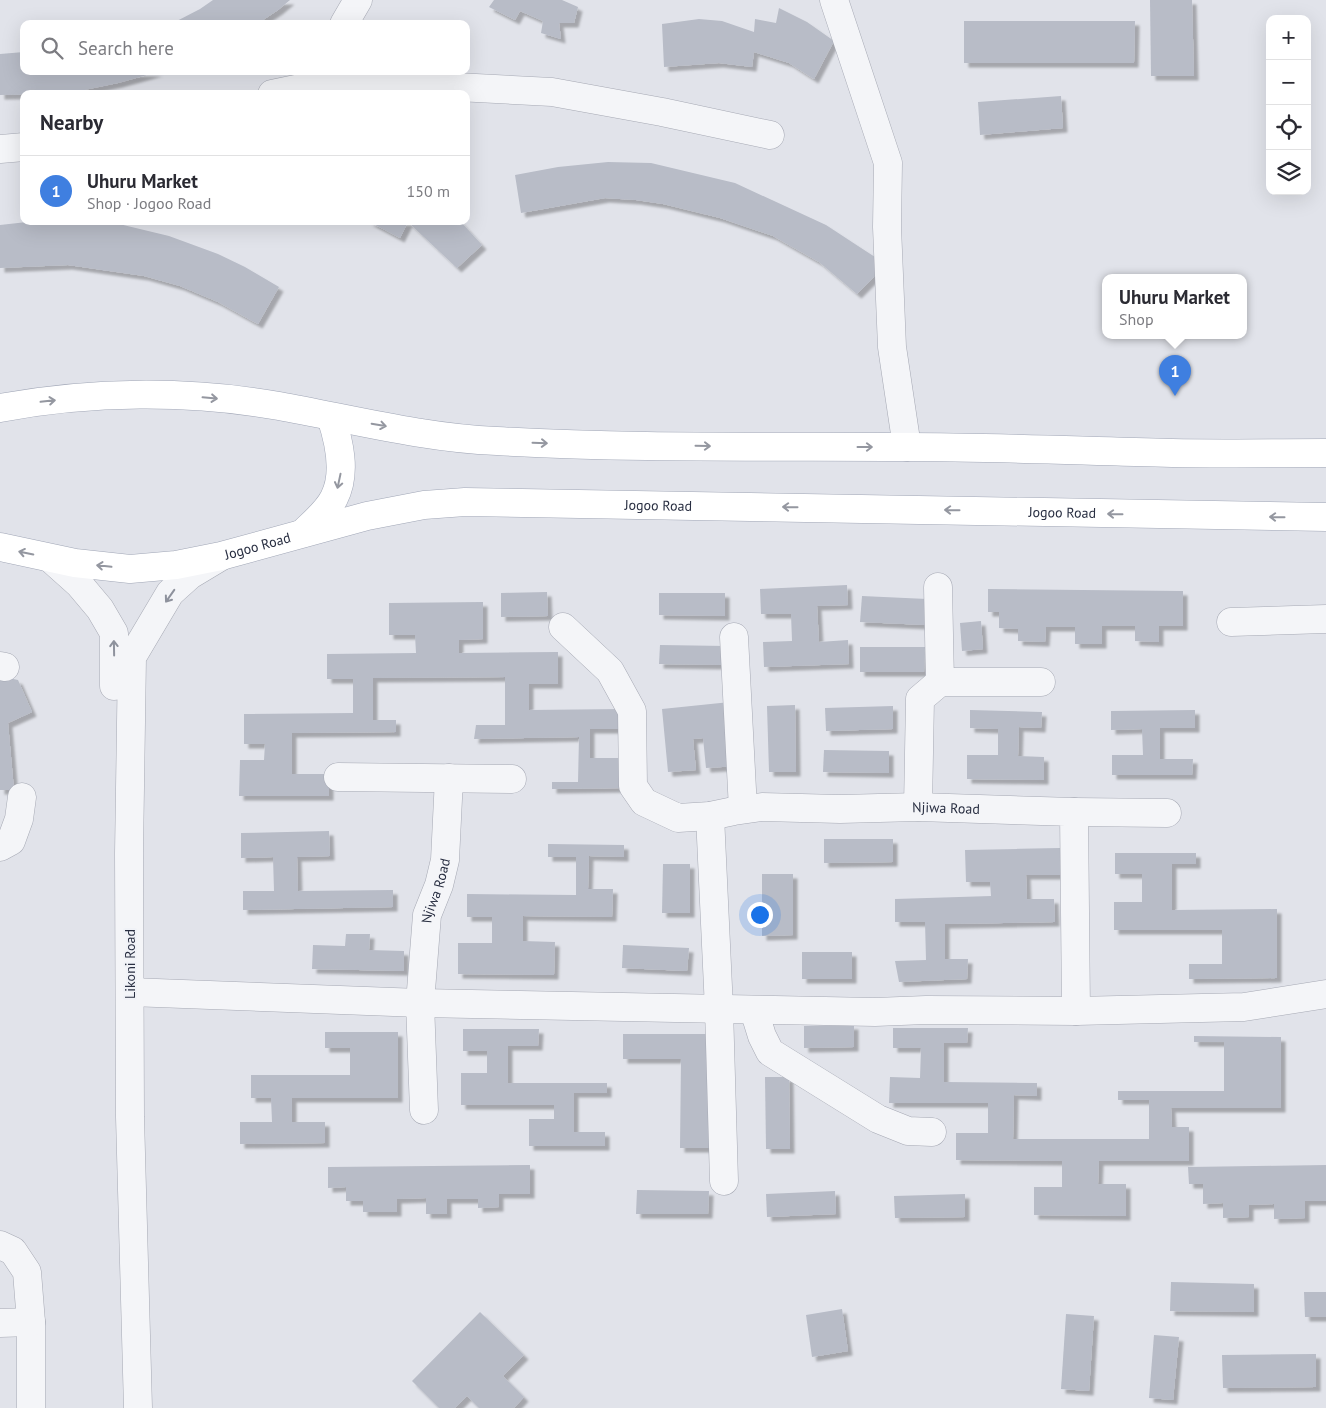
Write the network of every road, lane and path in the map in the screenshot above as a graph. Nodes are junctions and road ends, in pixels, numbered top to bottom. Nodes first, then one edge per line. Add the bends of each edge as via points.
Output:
1 (358, 0) edge
2 (834, 0) edge
3 (346, 20) edge
4 (318, 78) edge
5 (284, 90) edge
6 (770, 135) dead end
7 (20, 147) edge
8 (0, 149) edge
9 (0, 408) edge
10 (331, 417) junction
11 (907, 447) junction
12 (1326, 453) edge
13 (1326, 518) edge
14 (303, 533) junction
15 (0, 547) edge
16 (221, 556) junction
17 (51, 559) junction
18 (938, 587) dead end
19 (1326, 619) edge
20 (1231, 622) dead end
21 (563, 627) dead end
22 (734, 637) dead end
23 (940, 682) junction
24 (1041, 682) dead end
25 (338, 777) dead end
26 (449, 778) junction
27 (512, 779) dead end
28 (22, 797) dead end
29 (918, 807) junction
30 (743, 809) junction
31 (1074, 812) junction
32 (1166, 813) dead end
33 (710, 816) junction
34 (0, 847) edge
35 (130, 992) junction
36 (1326, 994) edge
37 (420, 1003) junction
38 (719, 1009) junction
39 (754, 1010) junction
40 (1076, 1012) junction
41 (424, 1110) dead end
42 (932, 1132) dead end
43 (724, 1181) dead end
44 (0, 1245) edge
45 (30, 1322) junction
46 (0, 1323) edge
47 (31, 1408) edge
48 (125, 1408) edge
49 (138, 1408) edge

1 - 3 street
2 - 11 street via 888,164 892,347
4 - 5 street
4 - 6 street via 552,92
7 - 8 street
9 -> 10 main road via 97,396 167,395 277,406
10 -> 11 main road via 493,441 726,447
10 -> 14 main road via 342,464 340,483 321,516
11 - 12 main road
13 -> 14 main road, Jogoo Road via 465,502 424,505
14 - 16 main road, Jogoo Road
17 -> 15 main road, Jogoo Road
16 -> 17 main road, Jogoo Road via 130,570
16 -> 35 street, Likoni Road via 190,575 170,593 132,657
48 -> 17 street, Likoni Road via 115,1187 114,633 100,609 79,584
18 - 23 street
19 - 20 street
21 - 33 street, Njiwa Road via 610,671 632,711 633,786 644,802 678,818
22 - 30 street
23 - 24 street
23 - 29 street via 920,699
25 - 26 street
26 - 27 street
26 - 37 street, Njiwa Road via 445,860 427,915
28 - 34 street via 11,841
29 - 30 street, Njiwa Road
29 - 31 street, Njiwa Road
30 - 33 street, Njiwa Road
31 - 32 street, Njiwa Road
31 - 40 street
33 - 38 street
35 - 37 street
35 - 49 street, Likoni Road
36 - 40 street via 1244,1007
37 - 38 street
37 - 41 street, Njiwa Road
38 - 39 street
38 - 43 street
39 - 40 street
39 - 42 street via 770,1052 878,1119 908,1131
44 - 45 street via 13,1251 27,1272
45 - 46 street
45 - 47 street

